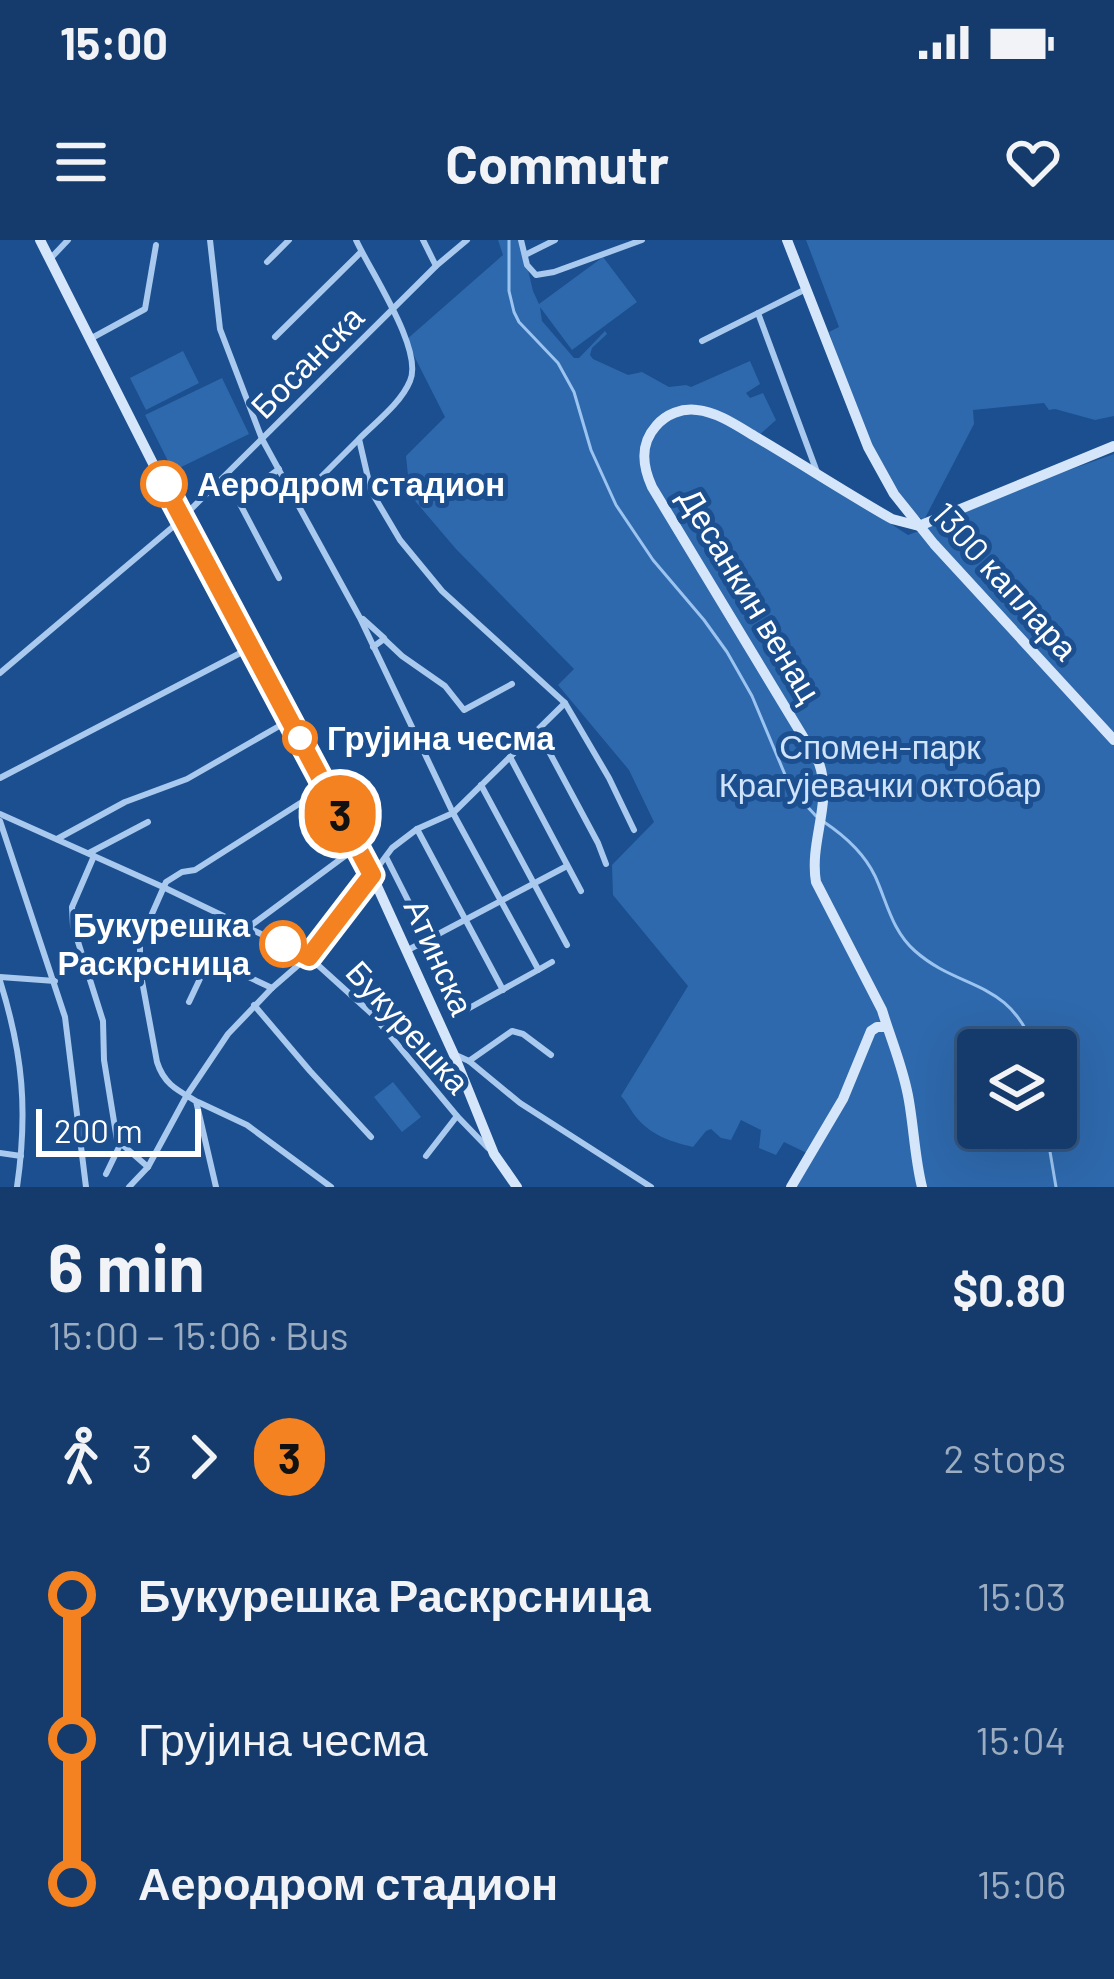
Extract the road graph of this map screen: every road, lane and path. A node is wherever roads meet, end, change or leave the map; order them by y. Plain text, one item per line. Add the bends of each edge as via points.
1 (40, 240) edge
2 (68, 240) edge
3 (210, 240) edge
4 (289, 240) edge
5 (356, 240) edge
6 (423, 240) edge
7 (467, 240) edge
8 (521, 240) edge
9 (555, 240) edge
10 (642, 240) edge
11 (788, 240) edge
12 (156, 244) dead end
13 (361, 252) junction
14 (525, 255) junction
15 (50, 259) junction
16 (267, 262) dead end
17 (436, 266) junction
18 (807, 289) junction
19 (392, 311) junction
20 (758, 313) junction
21 (275, 338) dead end
22 (91, 339) junction
23 (702, 341) dead end
24 (262, 439) junction
25 (359, 439) junction
26 (1114, 446) edge
27 (279, 469) junction
28 (817, 472) junction
29 (297, 501) junction
30 (902, 516) junction
31 (181, 519) junction
32 (919, 526) junction
33 (279, 578) dead end
34 (360, 618) junction
35 (384, 639) junction
36 (373, 647) junction
37 (250, 648) junction
38 (0, 673) edge
39 (512, 684) dead end
40 (565, 703) junction
41 (290, 720) junction
42 (538, 731) junction
43 (1114, 740) edge
44 (510, 757) junction
45 (0, 778) edge
46 (481, 784) junction
47 (326, 787) junction
48 (453, 813) junction
49 (0, 818) edge
50 (148, 822) dead end
51 (417, 829) junction
52 (634, 830) dead end
53 (57, 838) junction
54 (357, 847) junction
55 (92, 854) junction
56 (386, 856) junction
57 (606, 863) dead end
58 (567, 866) junction
59 (372, 875) junction
60 (534, 884) junction
61 (164, 887) junction
62 (580, 891) dead end
63 (501, 902) junction
64 (465, 920) junction
65 (249, 927) junction
66 (428, 940) junction
67 (567, 946) dead end
68 (407, 950) junction
69 (309, 957) junction
70 (552, 962) dead end
71 (538, 970) junction
72 (0, 979) edge
73 (55, 981) junction
74 (272, 988) junction
75 (503, 990) junction
76 (189, 1002) dead end
77 (254, 1005) junction
78 (464, 1011) dead end
79 (884, 1027) junction
80 (454, 1055) junction
81 (551, 1055) dead end
82 (469, 1061) junction
83 (187, 1095) junction
84 (196, 1101) junction
85 (457, 1117) junction
86 (481, 1132) junction
87 (371, 1137) dead end
88 (121, 1143) junction
89 (0, 1153) edge
90 (21, 1156) junction
91 (426, 1156) dead end
92 (148, 1167) junction
93 (106, 1174) dead end
94 (17, 1187) edge
95 (86, 1187) edge
96 (129, 1187) edge
97 (217, 1187) edge
98 (331, 1187) edge
99 (517, 1187) edge
100 (652, 1187) edge
101 (791, 1187) edge
102 (922, 1187) edge

1 - 15 street, Атинска
2 - 15 street
3 - 24 street via 220,328
4 - 16 street
5 - 13 street
6 - 17 street
7 - 17 street, Босанска
8 - 14 street
9 - 14 street
10 - 14 street via 536,275
11 - 18 street
12 - 22 street via 147,305
13 - 19 street
13 - 21 street
15 - 22 street, Атинска
17 - 19 street, Босанска
18 - 20 street
18 - 30 street
19 - 24 street, Босанска
19 - 25 street via 412,376
20 - 23 street
20 - 28 street
22 - 31 street, Атинска
24 - 27 street
24 - 31 street, Босанска
25 - 29 street
25 - 40 street via 377,505 416,562
26 - 32 street
27 - 29 street
27 - 33 street via 240,504
28 - 30 street, Десанкин венац
28 - 79 street, Десанкин венац via 700,410 663,420 644,452 652,487 816,755 825,784 816,882
29 - 34 street
30 - 32 street, 1300 каплара
31 - 37 street, Атинска
31 - 38 street, Босанска
32 - 43 street, 1300 каплара
34 - 35 street
34 - 36 street
35 - 36 street
35 - 39 street via 446,686 462,709
36 - 48 street
37 - 41 street, Атинска
37 - 45 street
40 - 42 street
40 - 52 street
41 - 47 street, Атинска
41 - 53 street via 202,772
42 - 44 street
42 - 57 street
44 - 46 street
44 - 58 street
46 - 48 street
46 - 60 street
47 - 54 street, Атинска
47 - 61 street
48 - 51 street
48 - 63 street
49 - 53 street, Букурешка
49 - 73 street
50 - 55 street
51 - 56 street
51 - 64 street
53 - 55 street, Букурешка
54 - 59 street, Атинска
54 - 65 street
55 - 61 street, Букурешка
55 - 88 street via 73,926 104,1021
56 - 59 street
56 - 66 street
58 - 60 street
58 - 62 street
59 - 68 street, Атинска
59 - 69 street
60 - 63 street
60 - 67 street
61 - 65 street, Букурешка
61 - 83 street via 138,952 157,1062
63 - 64 street
63 - 71 street
64 - 66 street
64 - 75 street
65 - 69 street, Букурешка
66 - 68 street
68 - 80 street, Атинска
69 - 74 street
69 - 85 street, Букурешка via 372,1014
70 - 71 street
71 - 75 street
72 - 73 street
72 - 90 street via 19,1055
73 - 95 street
74 - 76 street via 212,960
74 - 77 street
75 - 78 street
77 - 83 street
77 - 87 street
79 - 101 street via 871,1031 843,1099
79 - 102 street, Десанкин венац via 904,1074
80 - 82 street
80 - 86 street, Атинска
81 - 82 street via 514,1030
82 - 100 street
83 - 84 street
83 - 92 street
84 - 97 street
84 - 98 street via 247,1125
85 - 86 street, Букурешка
85 - 91 street, Букурешка
86 - 99 street, Атинска
88 - 92 street
88 - 93 street
89 - 90 street
90 - 94 street
92 - 96 street

